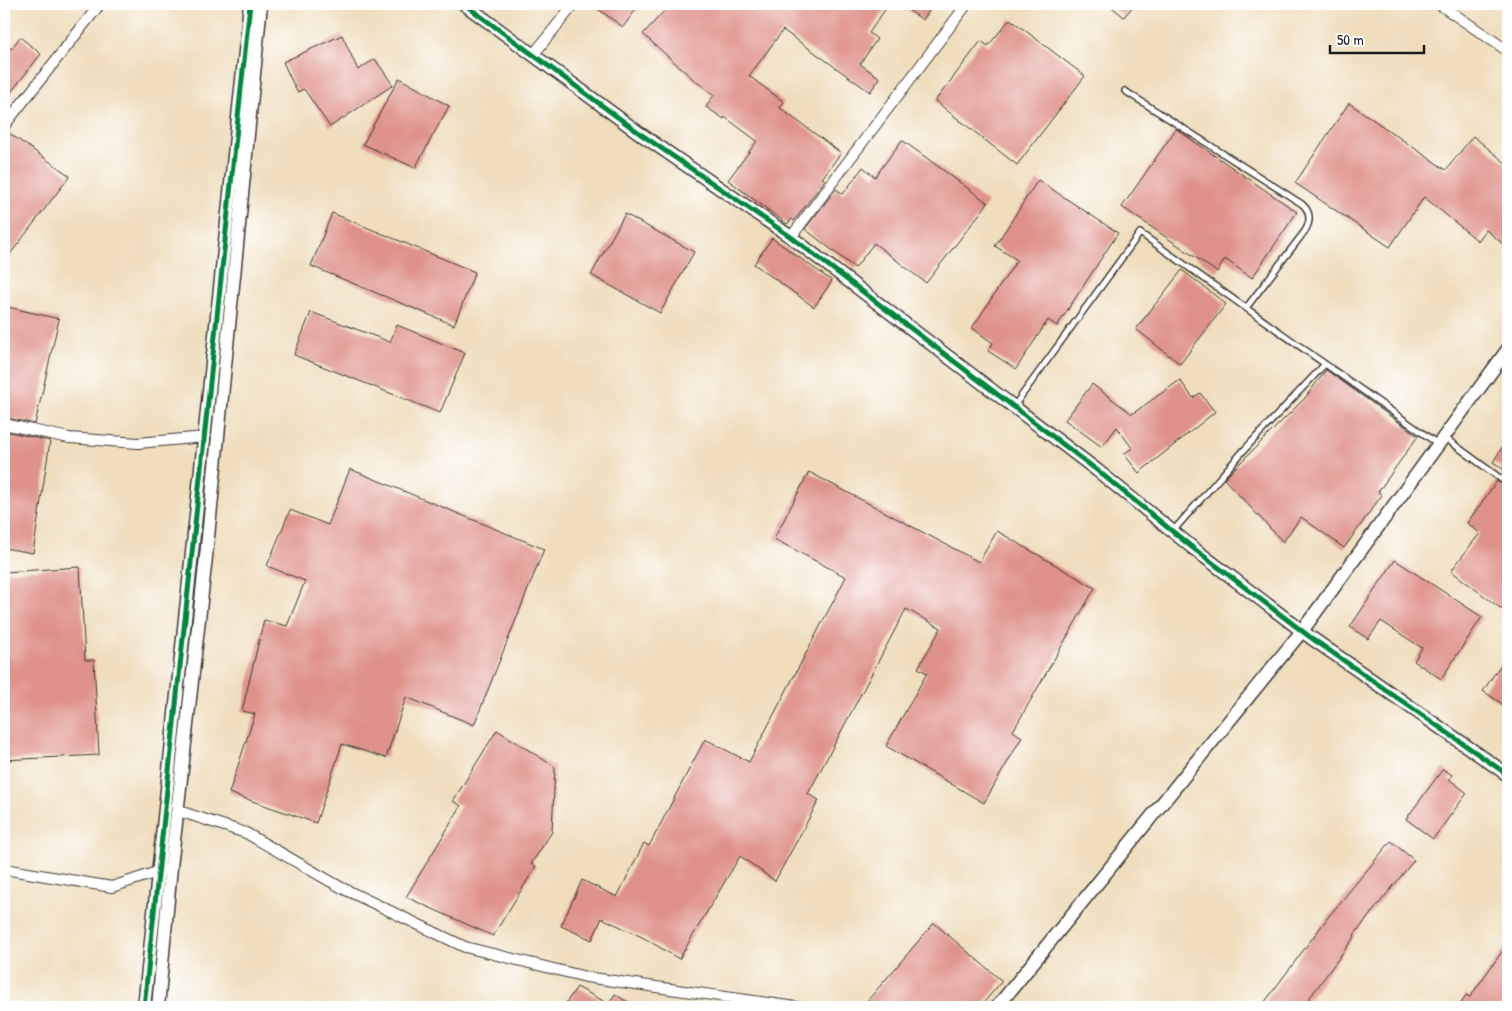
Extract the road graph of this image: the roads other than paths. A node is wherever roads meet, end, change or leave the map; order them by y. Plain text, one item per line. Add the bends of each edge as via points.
1 (100, 4) edge
2 (250, 4) edge
3 (261, 4) edge
4 (464, 4) edge
5 (574, 4) edge
6 (967, 4) edge
7 (1439, 4) edge
8 (1508, 51) edge
9 (534, 55) junction
10 (1125, 91) dead end
11 (4, 126) edge
12 (792, 237) junction
13 (1246, 308) junction
14 (1508, 349) edge
15 (1325, 364) junction
16 (1014, 406) junction
17 (4, 424) edge
18 (205, 437) junction
19 (1441, 441) junction
20 (1508, 484) edge
21 (1173, 531) junction
22 (1302, 631) junction
23 (1508, 775) edge
24 (178, 812) junction
25 (4, 869) edge
26 (165, 869) junction
27 (144, 1007) edge
28 (158, 1007) edge
29 (796, 1007) edge
30 (997, 1007) edge

1 - 11 street
2 - 18 street
3 - 24 street
4 - 9 street
5 - 9 street
6 - 12 street
7 - 8 street
9 - 12 street via 642,135
10 - 13 lane via 1302,204 1308,211 1310,220 1305,231
12 - 16 street
13 - 15 lane
13 - 16 lane via 1140,233
14 - 19 street
15 - 19 lane
15 - 21 lane
16 - 21 street
17 - 18 street via 69,438 138,443
18 - 26 street
19 - 20 lane
19 - 22 street
21 - 22 street
22 - 23 street
22 - 30 street
24 - 26 street
24 - 29 street via 246,832 342,888 466,947 586,977
25 - 26 street via 112,887
26 - 27 street
26 - 28 street

